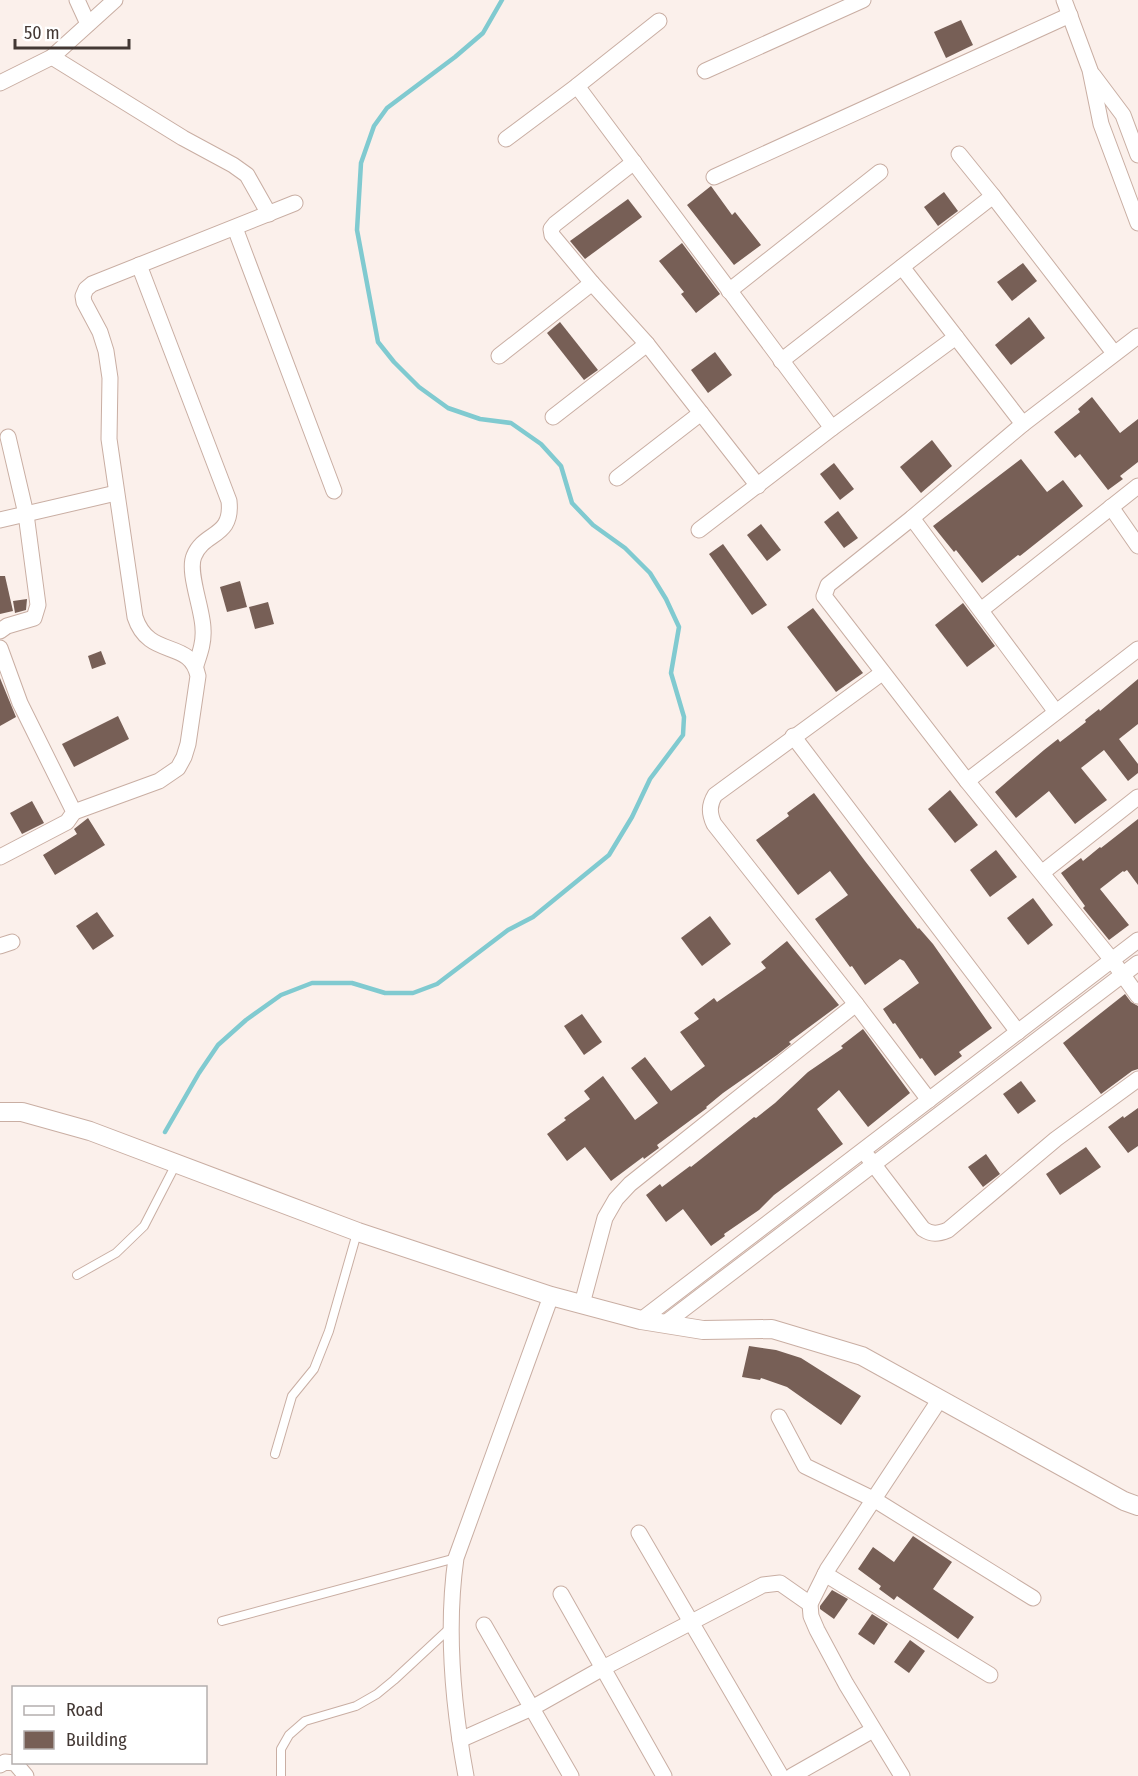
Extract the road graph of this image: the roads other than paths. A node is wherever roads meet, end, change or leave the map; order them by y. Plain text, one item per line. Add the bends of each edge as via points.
1 (77, 0) edge
2 (115, 0) edge
3 (863, 0) edge
4 (1064, 0) edge
5 (1070, 15) junction
6 (660, 21) dead end
7 (88, 24) junction
8 (52, 57) junction
9 (1090, 70) junction
10 (705, 71) dead end
11 (0, 83) edge
12 (577, 86) junction
13 (506, 140) dead end
14 (959, 154) dead end
15 (1138, 154) edge
16 (1115, 161) junction
17 (634, 162) junction
18 (880, 172) dead end
19 (714, 177) dead end
20 (993, 196) junction
21 (295, 203) dead end
22 (269, 214) junction
23 (1138, 223) edge
24 (235, 228) junction
25 (139, 265) junction
26 (902, 267) junction
27 (592, 282) junction
28 (729, 291) junction
29 (1138, 336) edge
30 (957, 337) junction
31 (647, 344) junction
32 (1114, 353) junction
33 (499, 356) dead end
34 (781, 361) junction
35 (701, 413) junction
36 (553, 417) dead end
37 (1023, 424) junction
38 (832, 428) junction
39 (8, 437) dead end
40 (617, 478) dead end
41 (758, 486) junction
42 (1138, 486) edge
43 (334, 491) dead end
44 (116, 493) junction
45 (1111, 507) junction
46 (26, 514) junction
47 (912, 518) junction
48 (0, 520) edge
49 (699, 530) dead end
50 (1138, 546) edge
51 (981, 610) junction
52 (0, 631) edge
53 (0, 648) edge
54 (1138, 649) edge
55 (196, 665) junction
56 (882, 673) junction
57 (1056, 712) junction
58 (793, 736) junction
59 (967, 781) junction
60 (1138, 797) edge
61 (74, 812) junction
62 (0, 857) edge
63 (1043, 872) junction
64 (1138, 940) edge
65 (1112, 960) junction
66 (1138, 963) edge
67 (1122, 975) junction
68 (1138, 996) edge
69 (856, 1004) junction
70 (1018, 1032) junction
71 (1138, 1079) edge
72 (929, 1100) junction
73 (0, 1112) edge
74 (863, 1149) junction
75 (176, 1164) junction
76 (873, 1164) junction
77 (358, 1232) junction
78 (77, 1275) dead end
79 (551, 1296) junction
80 (582, 1304) junction
81 (641, 1320) junction
82 (664, 1324) junction
83 (940, 1399) junction
84 (779, 1417) dead end
85 (275, 1454) dead end
86 (875, 1500) junction
87 (1138, 1506) edge
88 (639, 1533) dead end
89 (456, 1557) junction
90 (825, 1574) junction
91 (561, 1594) dead end
92 (1033, 1598) dead end
93 (810, 1604) junction
94 (222, 1621) dead end
95 (692, 1623) junction
96 (484, 1625) dead end
97 (450, 1628) junction
98 (603, 1668) junction
99 (990, 1675) dead end
100 (532, 1708) junction
101 (873, 1730) junction
102 (460, 1740) junction
103 (16, 1764) edge
104 (26, 1776) edge
105 (281, 1776) edge
106 (466, 1776) edge
107 (571, 1776) edge
108 (664, 1776) edge
109 (781, 1776) edge
110 (792, 1776) edge
111 (902, 1776) edge

1 - 7 street
2 - 7 street
3 - 10 street
4 - 5 street
5 - 9 street
5 - 19 street
6 - 12 street
7 - 8 street
8 - 11 street
8 - 22 street via 234,165 247,175
9 - 15 street via 1123,115
9 - 16 street via 1101,124
12 - 13 street
12 - 17 street
14 - 20 street
15 - 16 street
16 - 23 street
17 - 27 street via 551,229
17 - 28 street
18 - 28 street
20 - 26 street
20 - 32 street
21 - 22 street
22 - 24 street
24 - 25 street
24 - 43 street
25 - 44 street via 92,284 83,296 106,351 110,378 109,439
25 - 55 street via 231,512 220,533 194,556 192,566 204,628
26 - 30 street
26 - 34 street
27 - 31 street
27 - 33 street
28 - 34 street
29 - 32 street
30 - 37 street
30 - 38 street
31 - 35 street
31 - 36 street
32 - 37 street
34 - 38 street
35 - 40 street
35 - 41 street
37 - 47 street
38 - 41 street
39 - 46 street
41 - 49 street
42 - 45 street
44 - 46 street
44 - 55 street via 139,628 152,642 186,655
45 - 50 street
45 - 51 street
46 - 48 street
46 - 52 street via 38,611 34,618
47 - 51 street
47 - 56 street via 825,590 827,602
51 - 57 street
53 - 61 street via 20,703
54 - 57 street
55 - 61 street via 198,676 188,744 177,768 159,781
56 - 58 street
56 - 59 street
57 - 59 street
58 - 69 street via 715,795 710,803 710,816
58 - 70 street
59 - 63 street
60 - 63 street
61 - 62 street via 67,822
63 - 65 street
64 - 65 street
65 - 67 street
65 - 70 street
66 - 67 street
67 - 68 street
67 - 76 street
69 - 72 street
69 - 80 street via 616,1199 605,1218
70 - 72 street
71 - 76 street via 1056,1139 948,1230 929,1234 923,1230
72 - 74 street
73 - 75 street via 22,1112 90,1131
74 - 76 street
74 - 81 street
75 - 77 street
75 - 78 lane via 144,1227 116,1253
76 - 82 street
77 - 79 street
77 - 85 lane via 329,1331 314,1369 292,1396
79 - 80 street
79 - 89 street
80 - 81 street
81 - 82 street
82 - 83 street via 703,1330 772,1329 862,1356
83 - 86 street
83 - 87 street
84 - 86 street via 806,1466
86 - 90 street
86 - 92 street
88 - 95 street
89 - 94 lane
89 - 97 street
90 - 93 street
90 - 99 street
91 - 98 street
93 - 95 street via 780,1583 771,1583
93 - 101 street via 817,1630
95 - 98 street
95 - 109 street
96 - 100 street
97 - 102 street
97 - 105 lane via 377,1694 356,1706 305,1721 289,1735 281,1749
98 - 100 street
98 - 108 street
100 - 102 street
100 - 107 street
101 - 110 street
101 - 111 street
102 - 106 street
103 - 104 street

